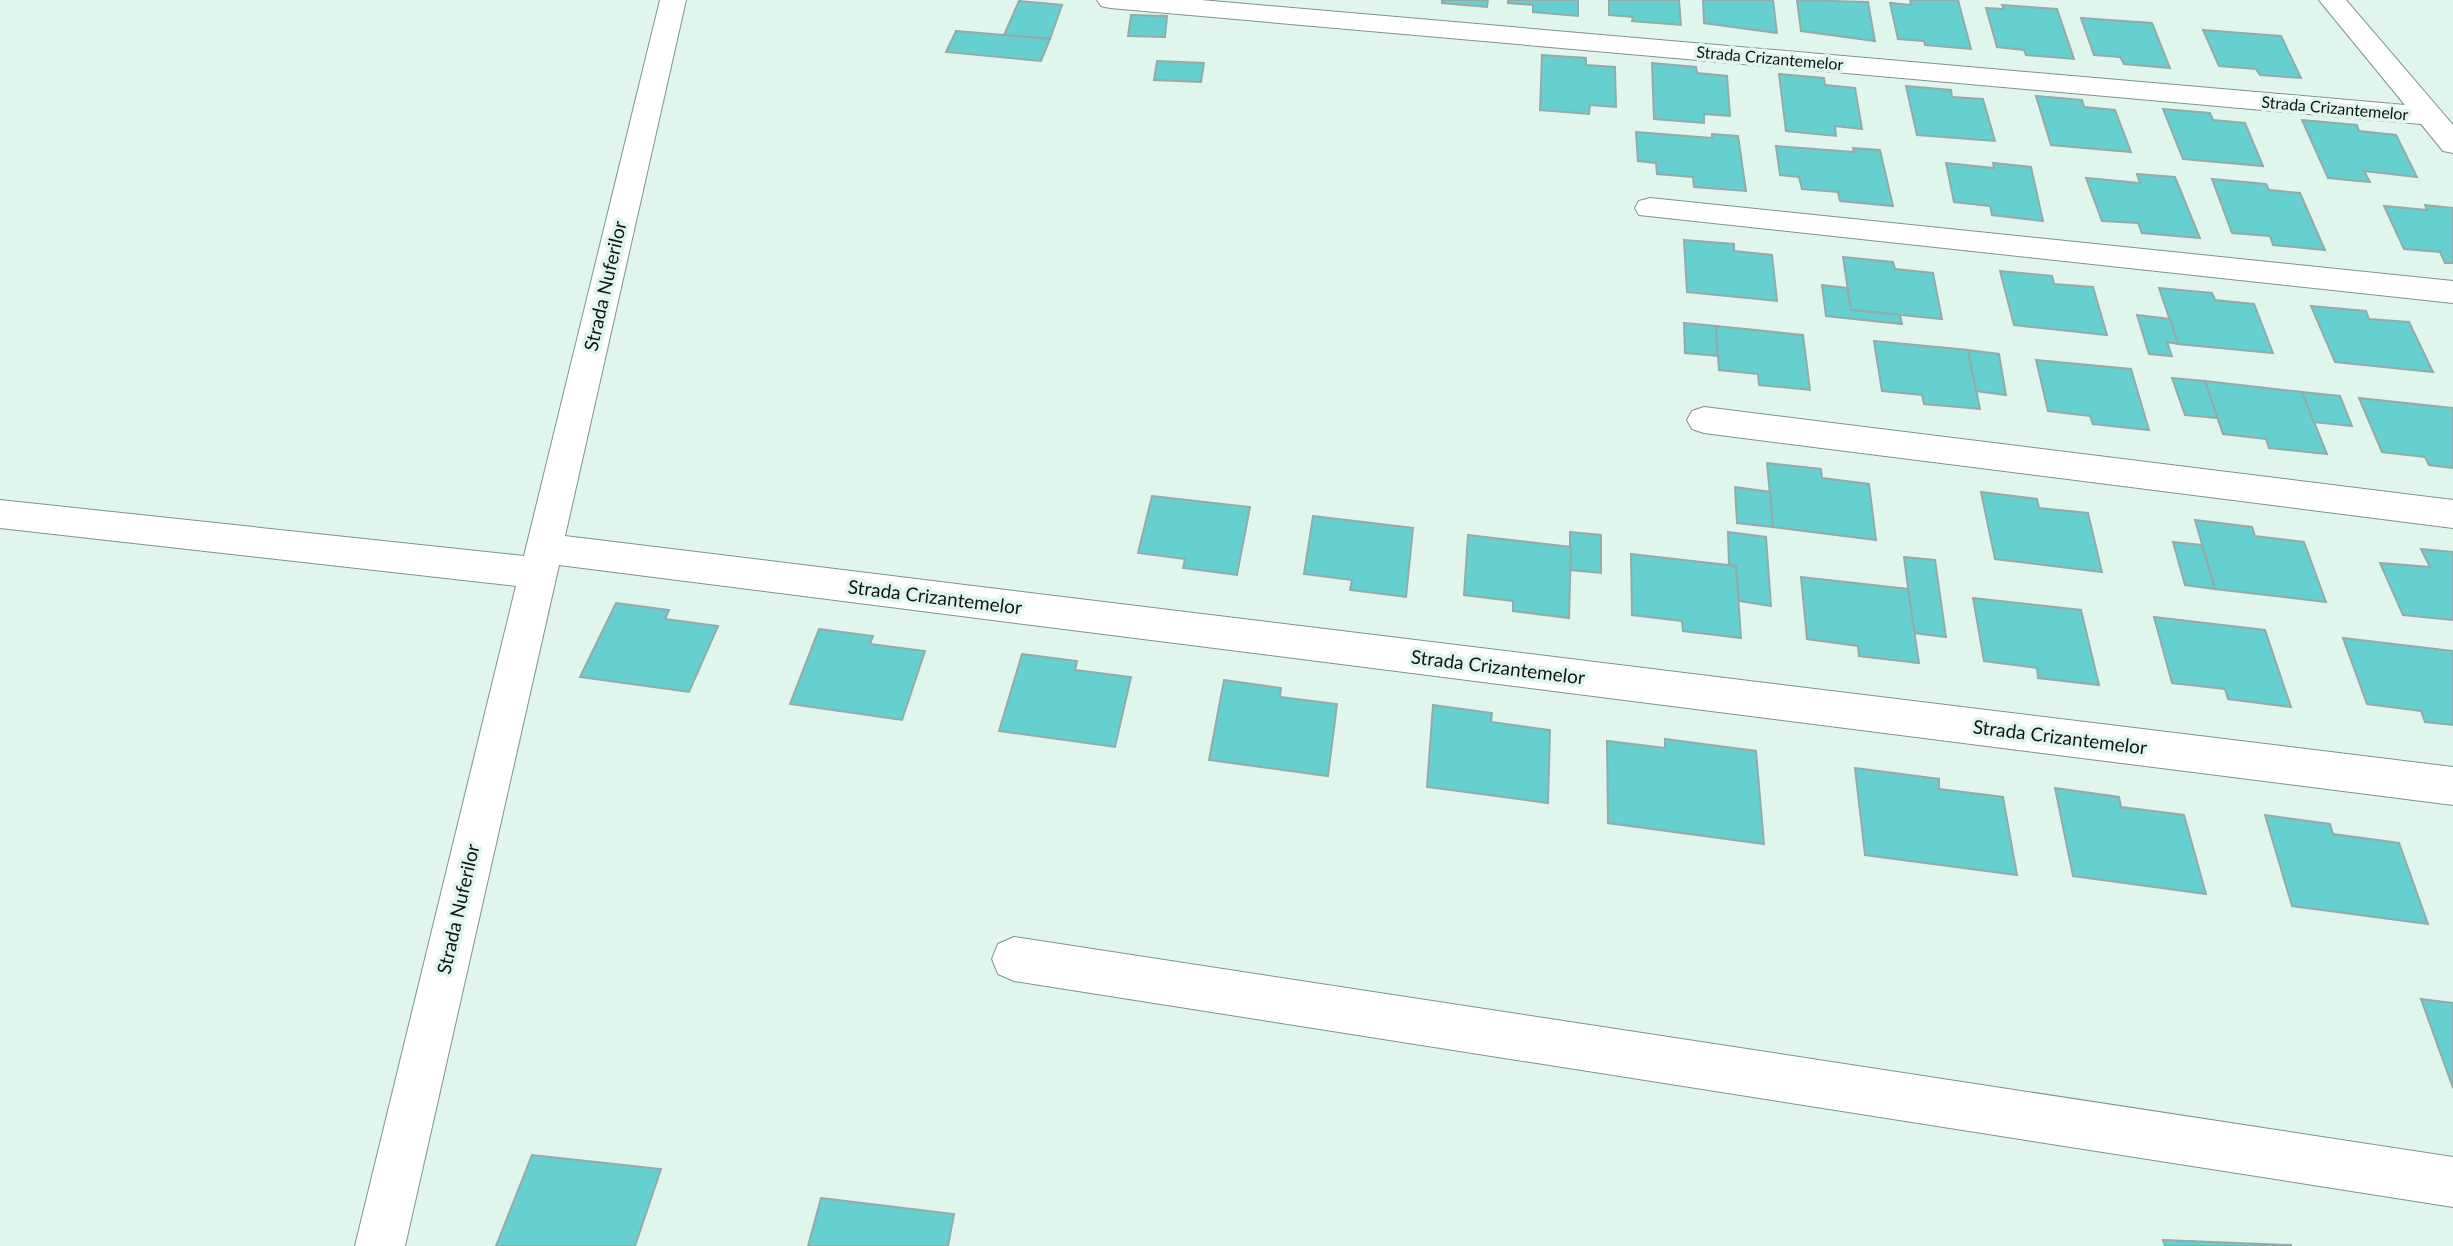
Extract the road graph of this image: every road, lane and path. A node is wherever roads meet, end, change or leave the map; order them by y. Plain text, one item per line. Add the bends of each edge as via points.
1 (673, 0) edge
2 (1110, 0) edge
3 (2332, 0) edge
4 (2430, 116) junction
5 (2453, 144) edge
6 (1650, 208) dead end
7 (2453, 292) edge
8 (1704, 420) dead end
9 (0, 514) edge
10 (2453, 514) edge
11 (540, 560) junction
12 (2453, 786) edge
13 (1014, 959) dead end
14 (2453, 1182) edge
15 (380, 1246) edge

1 - 11 street, Strada Nuferilor
2 - 4 street, Strada Crizantemelor
3 - 4 street, Strada Crizantemelor
4 - 5 street, Strada Crizantemelor
6 - 7 street
8 - 10 street
9 - 11 street
11 - 12 street, Strada Crizantemelor
11 - 15 street, Strada Nuferilor
13 - 14 street

